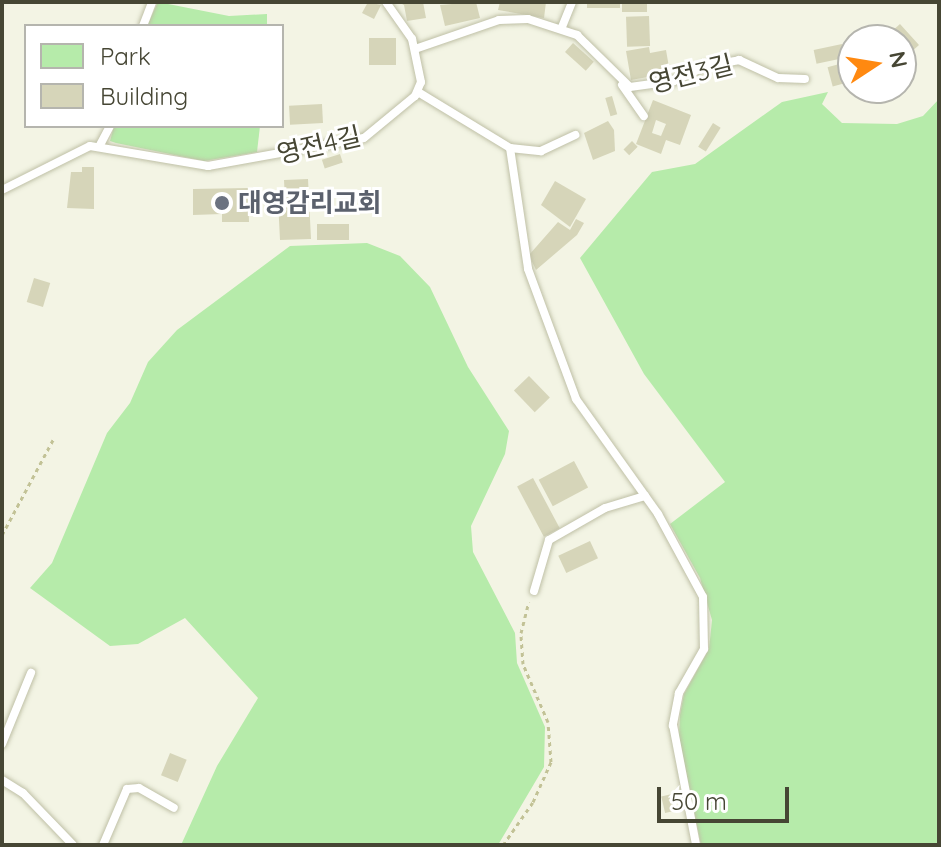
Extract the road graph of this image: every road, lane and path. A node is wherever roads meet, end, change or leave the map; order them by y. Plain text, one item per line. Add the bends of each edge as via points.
1 (152, 2) edge
2 (386, 2) edge
3 (572, 2) edge
4 (144, 24) edge
5 (562, 27) junction
6 (415, 49) junction
7 (805, 79) dead end
8 (622, 84) junction
9 (418, 92) junction
10 (644, 116) dead end
11 (109, 128) edge
12 (575, 135) dead end
13 (100, 145) junction
14 (510, 148) junction
15 (2, 190) edge
16 (53, 440) dead end
17 (645, 496) junction
18 (2, 535) edge
19 (534, 591) joint
20 (31, 673) dead end
21 (2, 744) edge
22 (2, 780) edge
23 (174, 808) dead end
24 (73, 845) edge
25 (103, 845) edge
26 (503, 845) edge
27 (696, 845) edge

1 - 4 lane
2 - 6 lane
3 - 5 lane
5 - 6 lane, 영전3길 via 528,19 499,20
5 - 8 lane, 영전3길 via 596,48
6 - 9 lane via 421,69
7 - 8 lane, 영전3길 via 778,78 739,60 706,66 674,81 642,87
8 - 10 lane, 영전3길
9 - 13 lane, 영전4길 via 364,138 224,165 193,166
9 - 14 lane
11 - 13 lane
12 - 14 lane via 541,151
13 - 15 lane via 80,148
14 - 17 lane via 525,256 576,399
16 - 18 path
17 - 19 lane via 605,508 549,540
17 - 27 lane via 695,577 706,617 704,649 679,693 673,725
19 - 26 path via 521,633 523,664 548,722 551,762 533,802
20 - 21 lane
22 - 24 lane via 23,793
23 - 25 lane via 139,788 127,789

